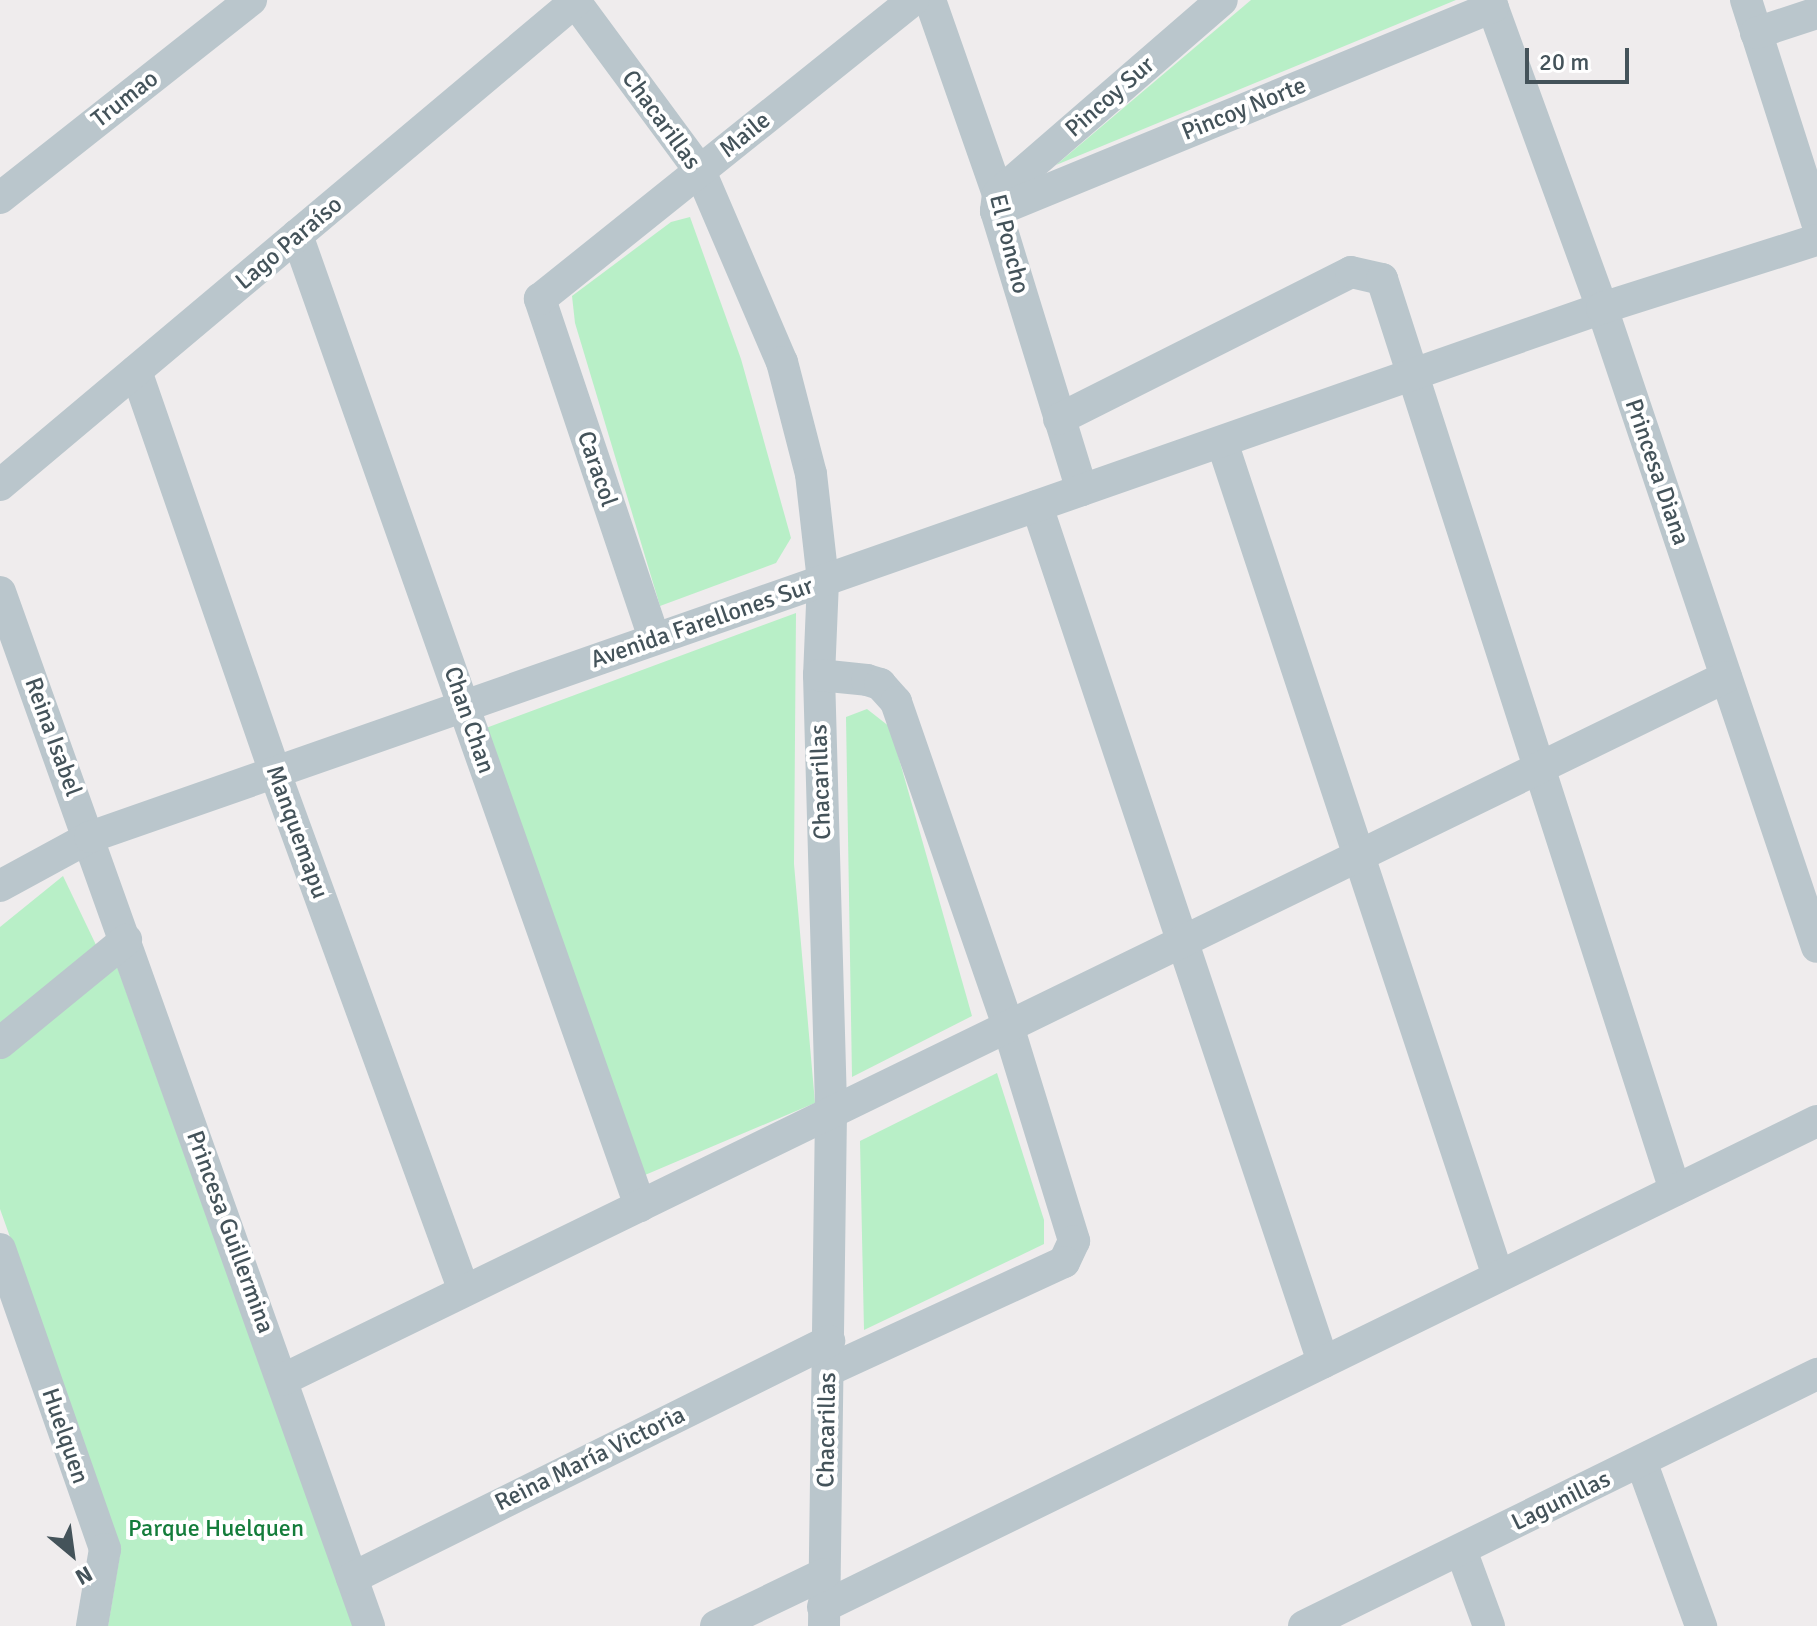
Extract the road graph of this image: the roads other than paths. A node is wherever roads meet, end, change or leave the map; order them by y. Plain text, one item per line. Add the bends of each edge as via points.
1 (251, 0) edge
2 (575, 0) edge
3 (913, 0) edge
4 (930, 0) edge
5 (1222, 0) edge
6 (1746, 0) edge
7 (1492, 4) edge
8 (1817, 13) edge
9 (1756, 33) junction
10 (700, 171) junction
11 (0, 198) edge
12 (997, 203) junction
13 (1817, 222) edge
14 (297, 235) junction
15 (1817, 240) edge
16 (540, 299) joint
17 (1602, 308) junction
18 (136, 371) junction
19 (1411, 375) junction
20 (1059, 419) junction
21 (1222, 442) junction
22 (0, 485) edge
23 (1082, 490) junction
24 (1037, 506) junction
25 (823, 581) junction
26 (0, 592) edge
27 (654, 638) junction
28 (819, 675) junction
29 (1726, 677) junction
30 (464, 707) junction
31 (1538, 768) junction
32 (275, 773) junction
33 (90, 837) junction
34 (1358, 856) junction
35 (0, 886) edge
36 (126, 940) junction
37 (1182, 942) junction
38 (1817, 947) edge
39 (1008, 1026) junction
40 (0, 1043) edge
41 (831, 1112) junction
42 (1817, 1121) edge
43 (1675, 1190) junction
44 (640, 1206) junction
45 (0, 1249) edge
46 (1498, 1276) junction
47 (464, 1291) junction
48 (829, 1355) junction
49 (1323, 1362) junction
50 (1817, 1374) edge
51 (282, 1380) junction
52 (1641, 1461) junction
53 (1461, 1550) junction
54 (824, 1574) junction
55 (352, 1578) junction
56 (824, 1616) edge
57 (92, 1626) edge
58 (369, 1626) edge
59 (716, 1626) edge
60 (1304, 1626) edge
61 (1489, 1626) edge
62 (1701, 1626) edge

1 - 11 street, Trumao
2 - 10 street, Chacarillas
2 - 14 street, Lago Paraíso
3 - 10 street, Maile
4 - 12 street, El Poncho
5 - 12 street, Pincoy Sur
6 - 9 street
7 - 12 street, Pincoy Norte
7 - 17 street, Princesa Diana
8 - 9 street
9 - 13 street
10 - 16 street, Maile
10 - 25 street, Chacarillas via 782,362 811,474
12 - 20 street, El Poncho
14 - 18 street, Lago Paraíso
14 - 30 street, Chan Chan
15 - 17 street, Avenida Farellones Sur
16 - 27 street, Caracol
17 - 19 street, Avenida Farellones Sur
17 - 29 street, Princesa Diana
18 - 22 street, Lago Paraíso
18 - 32 street, Manquemapu
19 - 20 street via 1382,279 1351,272
19 - 21 street, Avenida Farellones Sur
19 - 31 street
20 - 23 street, El Poncho
21 - 23 street, Avenida Farellones Sur
21 - 34 street
23 - 24 street, Avenida Farellones Sur
24 - 25 street, Avenida Farellones Sur
24 - 37 street
25 - 27 street, Avenida Farellones Sur
25 - 28 street, Chacarillas
26 - 33 street, Reina Isabel
27 - 30 street, Avenida Farellones Sur
28 - 39 street via 880,684 896,702
28 - 41 street, Chacarillas
29 - 31 street
29 - 38 street, Princesa Diana
30 - 32 street, Avenida Farellones Sur
30 - 44 street, Chan Chan
31 - 34 street
31 - 43 street
32 - 33 street, Avenida Farellones Sur
32 - 47 street, Manquemapu
33 - 35 street, Avenida Farellones Sur
33 - 36 street, Princesa Guillermina
34 - 37 street
34 - 46 street
36 - 40 street
36 - 51 street, Princesa Guillermina
37 - 39 street
37 - 49 street
39 - 41 street
39 - 48 street, Reina María Victoria via 1074,1241 1071,1254 1064,1262
41 - 44 street
41 - 48 street, Chacarillas
42 - 43 street
43 - 46 street
44 - 47 street
45 - 57 street, Huelquen via 105,1549
46 - 49 street
47 - 51 street
48 - 54 street, Chacarillas
48 - 55 street, Reina María Victoria
49 - 56 street
50 - 52 street, Lagunillas
51 - 55 street, Princesa Guillermina
52 - 53 street, Lagunillas
52 - 62 street
53 - 60 street, Lagunillas
53 - 61 street
54 - 56 street, Chacarillas
54 - 59 street
55 - 58 street, Princesa Guillermina

